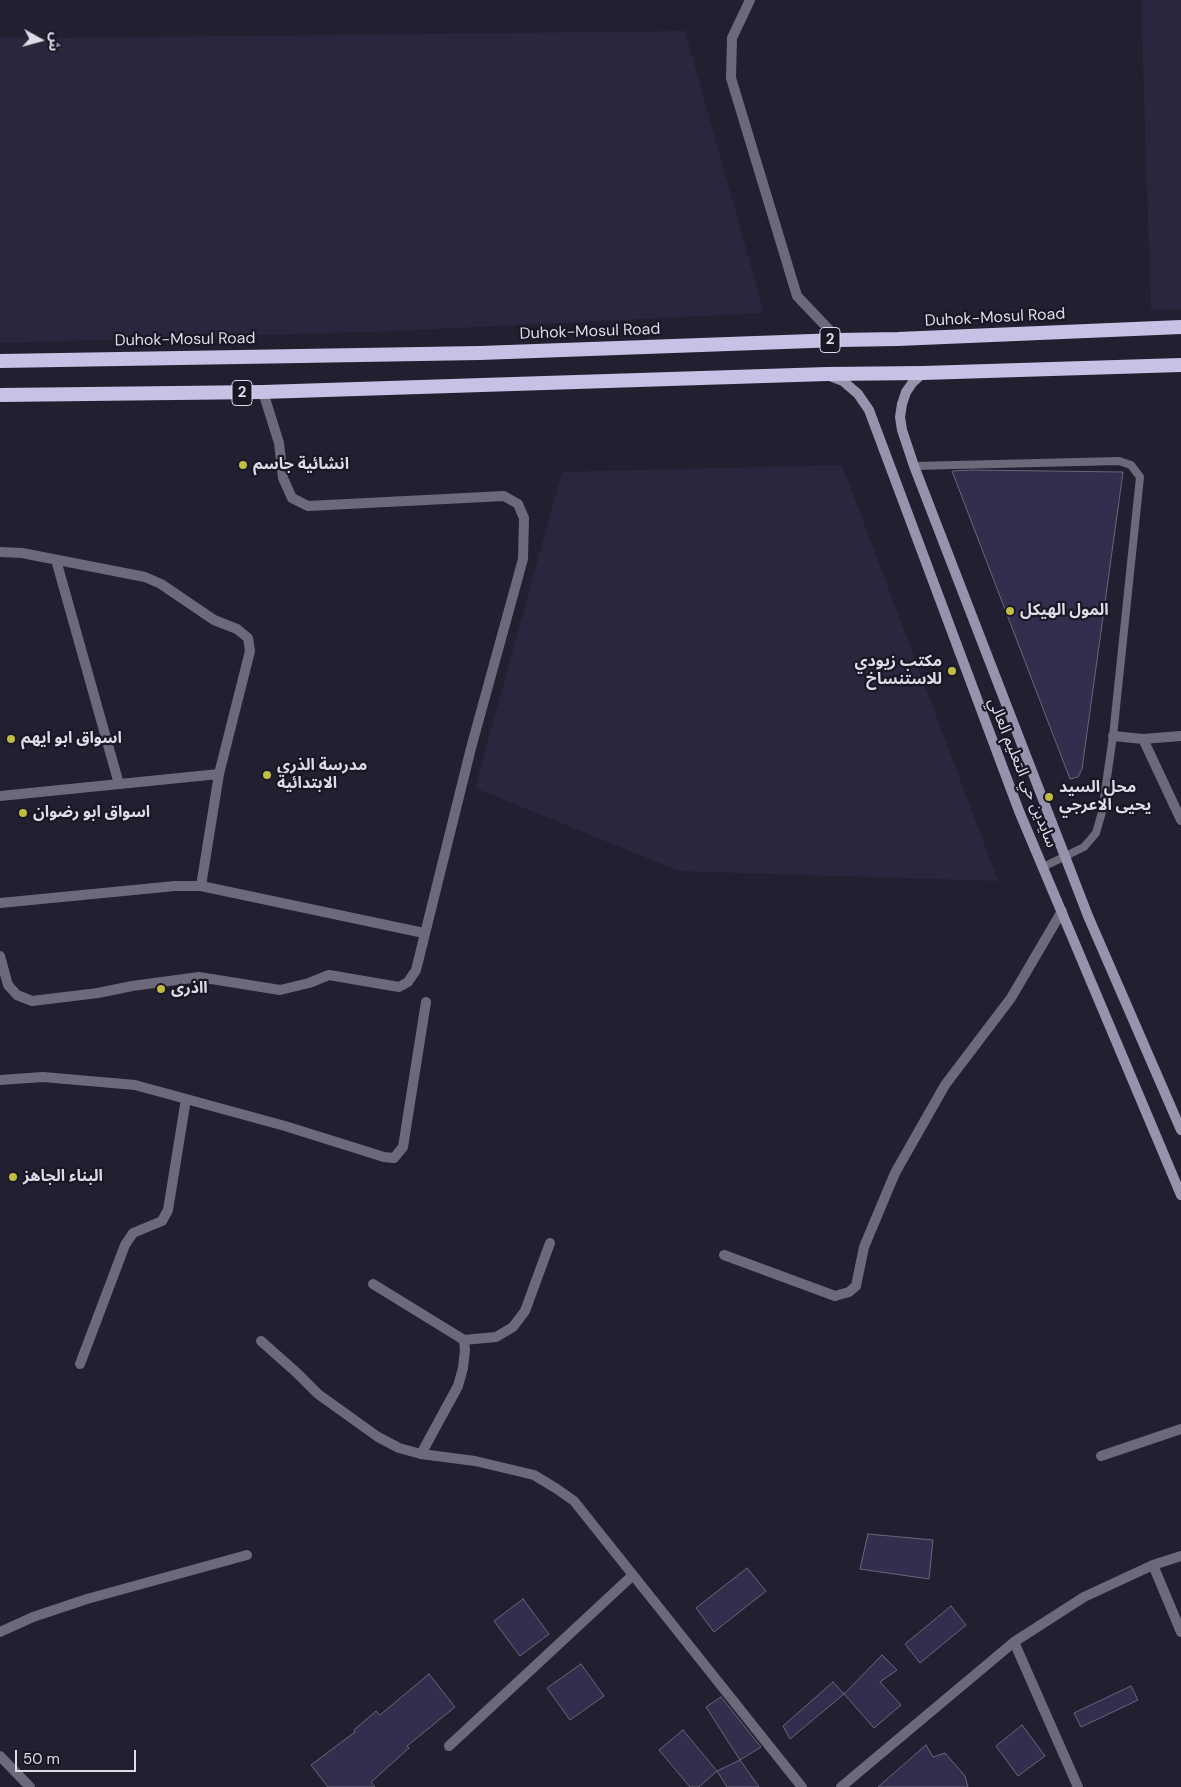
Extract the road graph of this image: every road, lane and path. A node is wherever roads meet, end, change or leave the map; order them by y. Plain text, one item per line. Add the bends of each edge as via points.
1 (750, 0) edge
2 (1181, 327) edge
3 (839, 340) junction
4 (0, 361) edge
5 (1181, 365) edge
6 (923, 373) junction
7 (827, 374) junction
8 (263, 392) junction
9 (0, 395) edge
10 (914, 466) junction
11 (0, 552) edge
12 (56, 560) junction
13 (1113, 736) junction
14 (1181, 736) edge
15 (1143, 740) junction
16 (219, 774) junction
17 (119, 784) junction
18 (0, 796) edge
19 (1181, 820) edge
20 (1066, 857) junction
21 (1043, 867) junction
22 (201, 886) junction
23 (0, 903) edge
24 (1062, 911) junction
25 (424, 933) junction
26 (0, 956) edge
27 (426, 1002) dead end
28 (0, 1080) edge
29 (186, 1099) junction
30 (1181, 1130) edge
31 (1181, 1195) edge
32 (550, 1243) dead end
33 (724, 1254) dead end
34 (373, 1284) dead end
35 (464, 1340) junction
36 (261, 1341) dead end
37 (80, 1364) dead end
38 (1181, 1429) edge
39 (421, 1454) junction
40 (1102, 1456) dead end
41 (247, 1555) dead end
42 (1181, 1556) edge
43 (1153, 1565) junction
44 (633, 1575) junction
45 (0, 1632) edge
46 (1181, 1632) edge
47 (1014, 1642) junction
48 (450, 1746) dead end
49 (0, 1756) edge
50 (30, 1787) edge
51 (802, 1787) edge
52 (841, 1787) edge
53 (1078, 1787) edge

1 - 3 street via 732,38 731,78 796,296
2 - 3 highway, Duhok-Mosul Road / 2
3 - 4 highway, Duhok-Mosul Road / 2 via 480,354
5 - 6 highway, 2
6 - 7 highway, 2
6 - 10 main road, سايدين حي التعليم العالي via 906,392 901,411 902,430
7 - 8 highway, 2
7 - 21 main road, سايدين حي التعليم العالي via 843,381 869,410 971,686
8 - 9 highway, 2
8 - 25 street via 279,443 283,478 292,498 308,506 504,496 518,504 524,518 523,559
10 - 13 lane via 1119,461 1131,465 1140,477
10 - 20 main road, سايدين حي التعليم العالي
11 - 12 street
12 - 16 street via 145,577 248,638 250,651
12 - 17 street
13 - 15 street
13 - 20 lane via 1096,833 1084,846
14 - 15 street
15 - 19 street
16 - 17 street
16 - 22 street
17 - 18 street
20 - 21 lane
20 - 30 main road, سايدين حي التعليم العالي via 1088,916
21 - 24 main road, سايدين حي التعليم العالي
22 - 23 street
22 - 25 street
24 - 31 main road, سايدين حي التعليم العالي
24 - 33 street via 1011,998 945,1085 895,1173 864,1247 856,1286 835,1296
25 - 26 street via 416,970 408,982 399,987 329,976 280,990 199,977 32,1001 8,985
27 - 29 street via 403,1147 394,1158
28 - 29 street via 42,1077 135,1085
29 - 37 street via 168,1210 162,1221 133,1233 125,1245
32 - 35 street via 525,1311 512,1327 496,1337
34 - 35 street
35 - 39 street via 463,1368 458,1386
36 - 39 street via 325,1400 378,1437 399,1448
38 - 40 street
39 - 44 street via 534,1475 574,1501
41 - 45 street via 87,1599
42 - 43 street
43 - 46 street
43 - 47 street via 1084,1596
44 - 48 street
44 - 51 street
47 - 52 street
47 - 53 street
49 - 50 street

